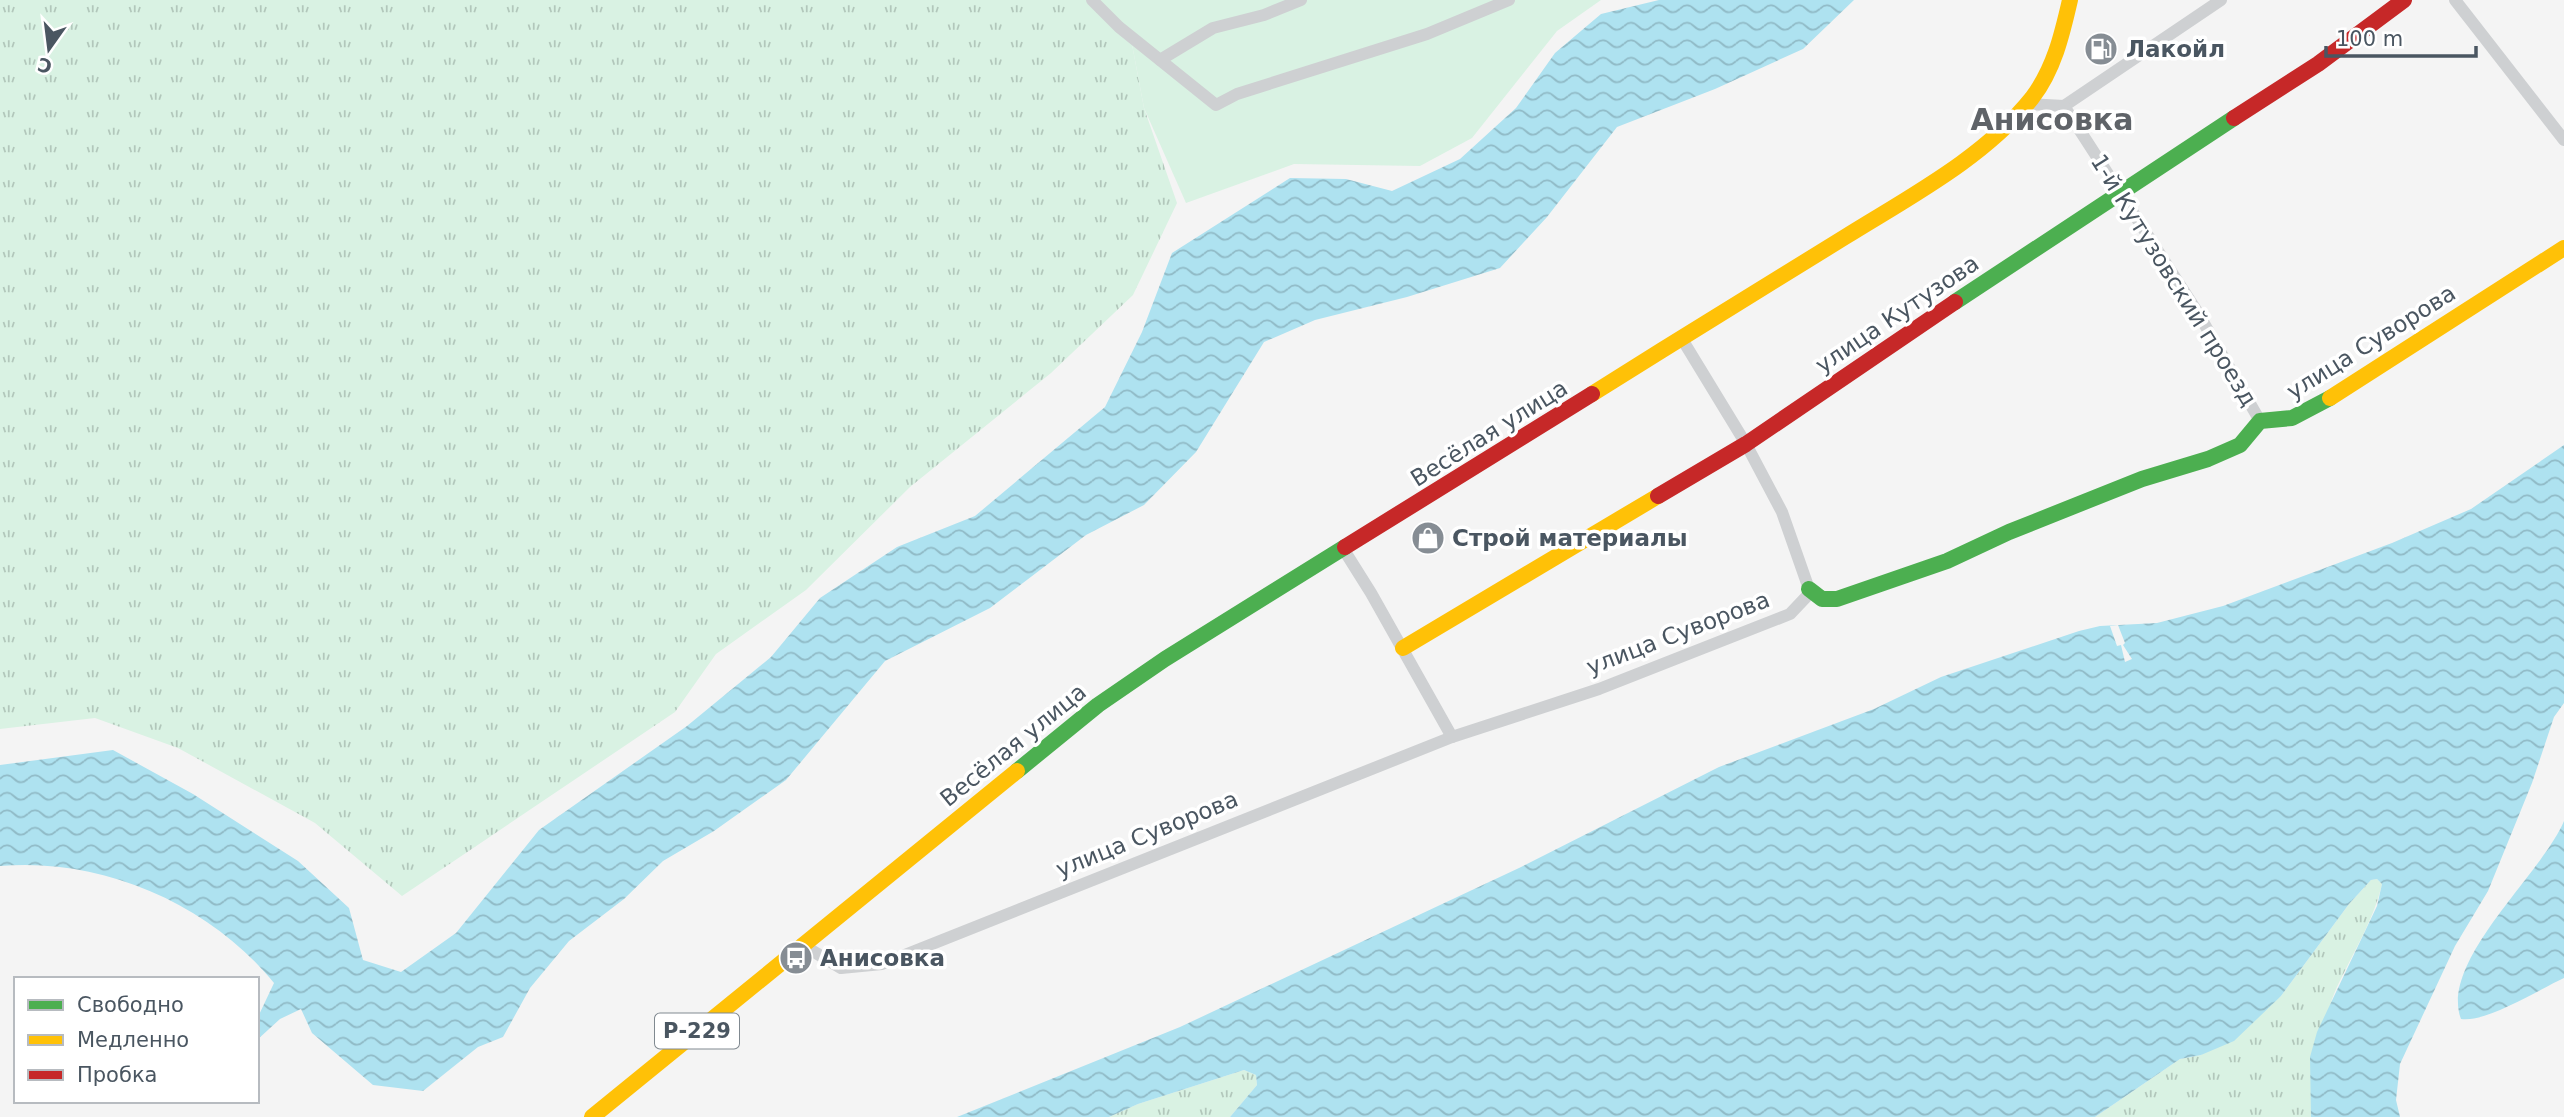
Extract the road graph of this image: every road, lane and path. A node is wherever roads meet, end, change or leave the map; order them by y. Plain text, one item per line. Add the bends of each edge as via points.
1 (1092, 0) edge
2 (1301, 0) edge
3 (1509, 0) edge
4 (2070, 0) edge
5 (2221, 0) edge
6 (2404, 0) edge
7 (2455, 0) edge
8 (1160, 60) junction
9 (2028, 104) junction
10 (2064, 106) junction
11 (2564, 140) edge
12 (2120, 190) junction
13 (2564, 248) edge
14 (1682, 339) junction
15 (2260, 421) junction
16 (1746, 444) junction
17 (1344, 551) junction
18 (1809, 589) junction
19 (1403, 648) junction
20 (1452, 737) junction
21 (801, 944) junction
22 (592, 1117) edge

1 - 8 street
2 - 8 street via 1213,28
3 - 8 street via 1427,34 1237,94 1216,105
4 - 9 street, Р-229 via 2058,55
5 - 10 street
6 - 12 street, улица Кутузова via 2318,64
7 - 11 street
9 - 10 street
9 - 14 street, Весёлая улица / Р-229 via 1995,139
10 - 12 street, 1-й Кутузовский проезд
12 - 15 street, 1-й Кутузовский проезд
12 - 16 street, улица Кутузова
13 - 15 street, улица Суворова via 2335,395 2292,418
14 - 16 street
14 - 17 street, Весёлая улица / Р-229
15 - 18 street via 2240,445 2142,479 1947,561 1837,599 1822,599
16 - 18 street via 1782,512
16 - 19 street, улица Кутузова
17 - 19 street
17 - 21 street, Весёлая улица / Р-229 via 1098,705
18 - 20 street, улица Суворова via 1790,614 1599,689
19 - 20 street
20 - 21 street, улица Суворова via 883,964 841,968
21 - 22 street, Р-229

